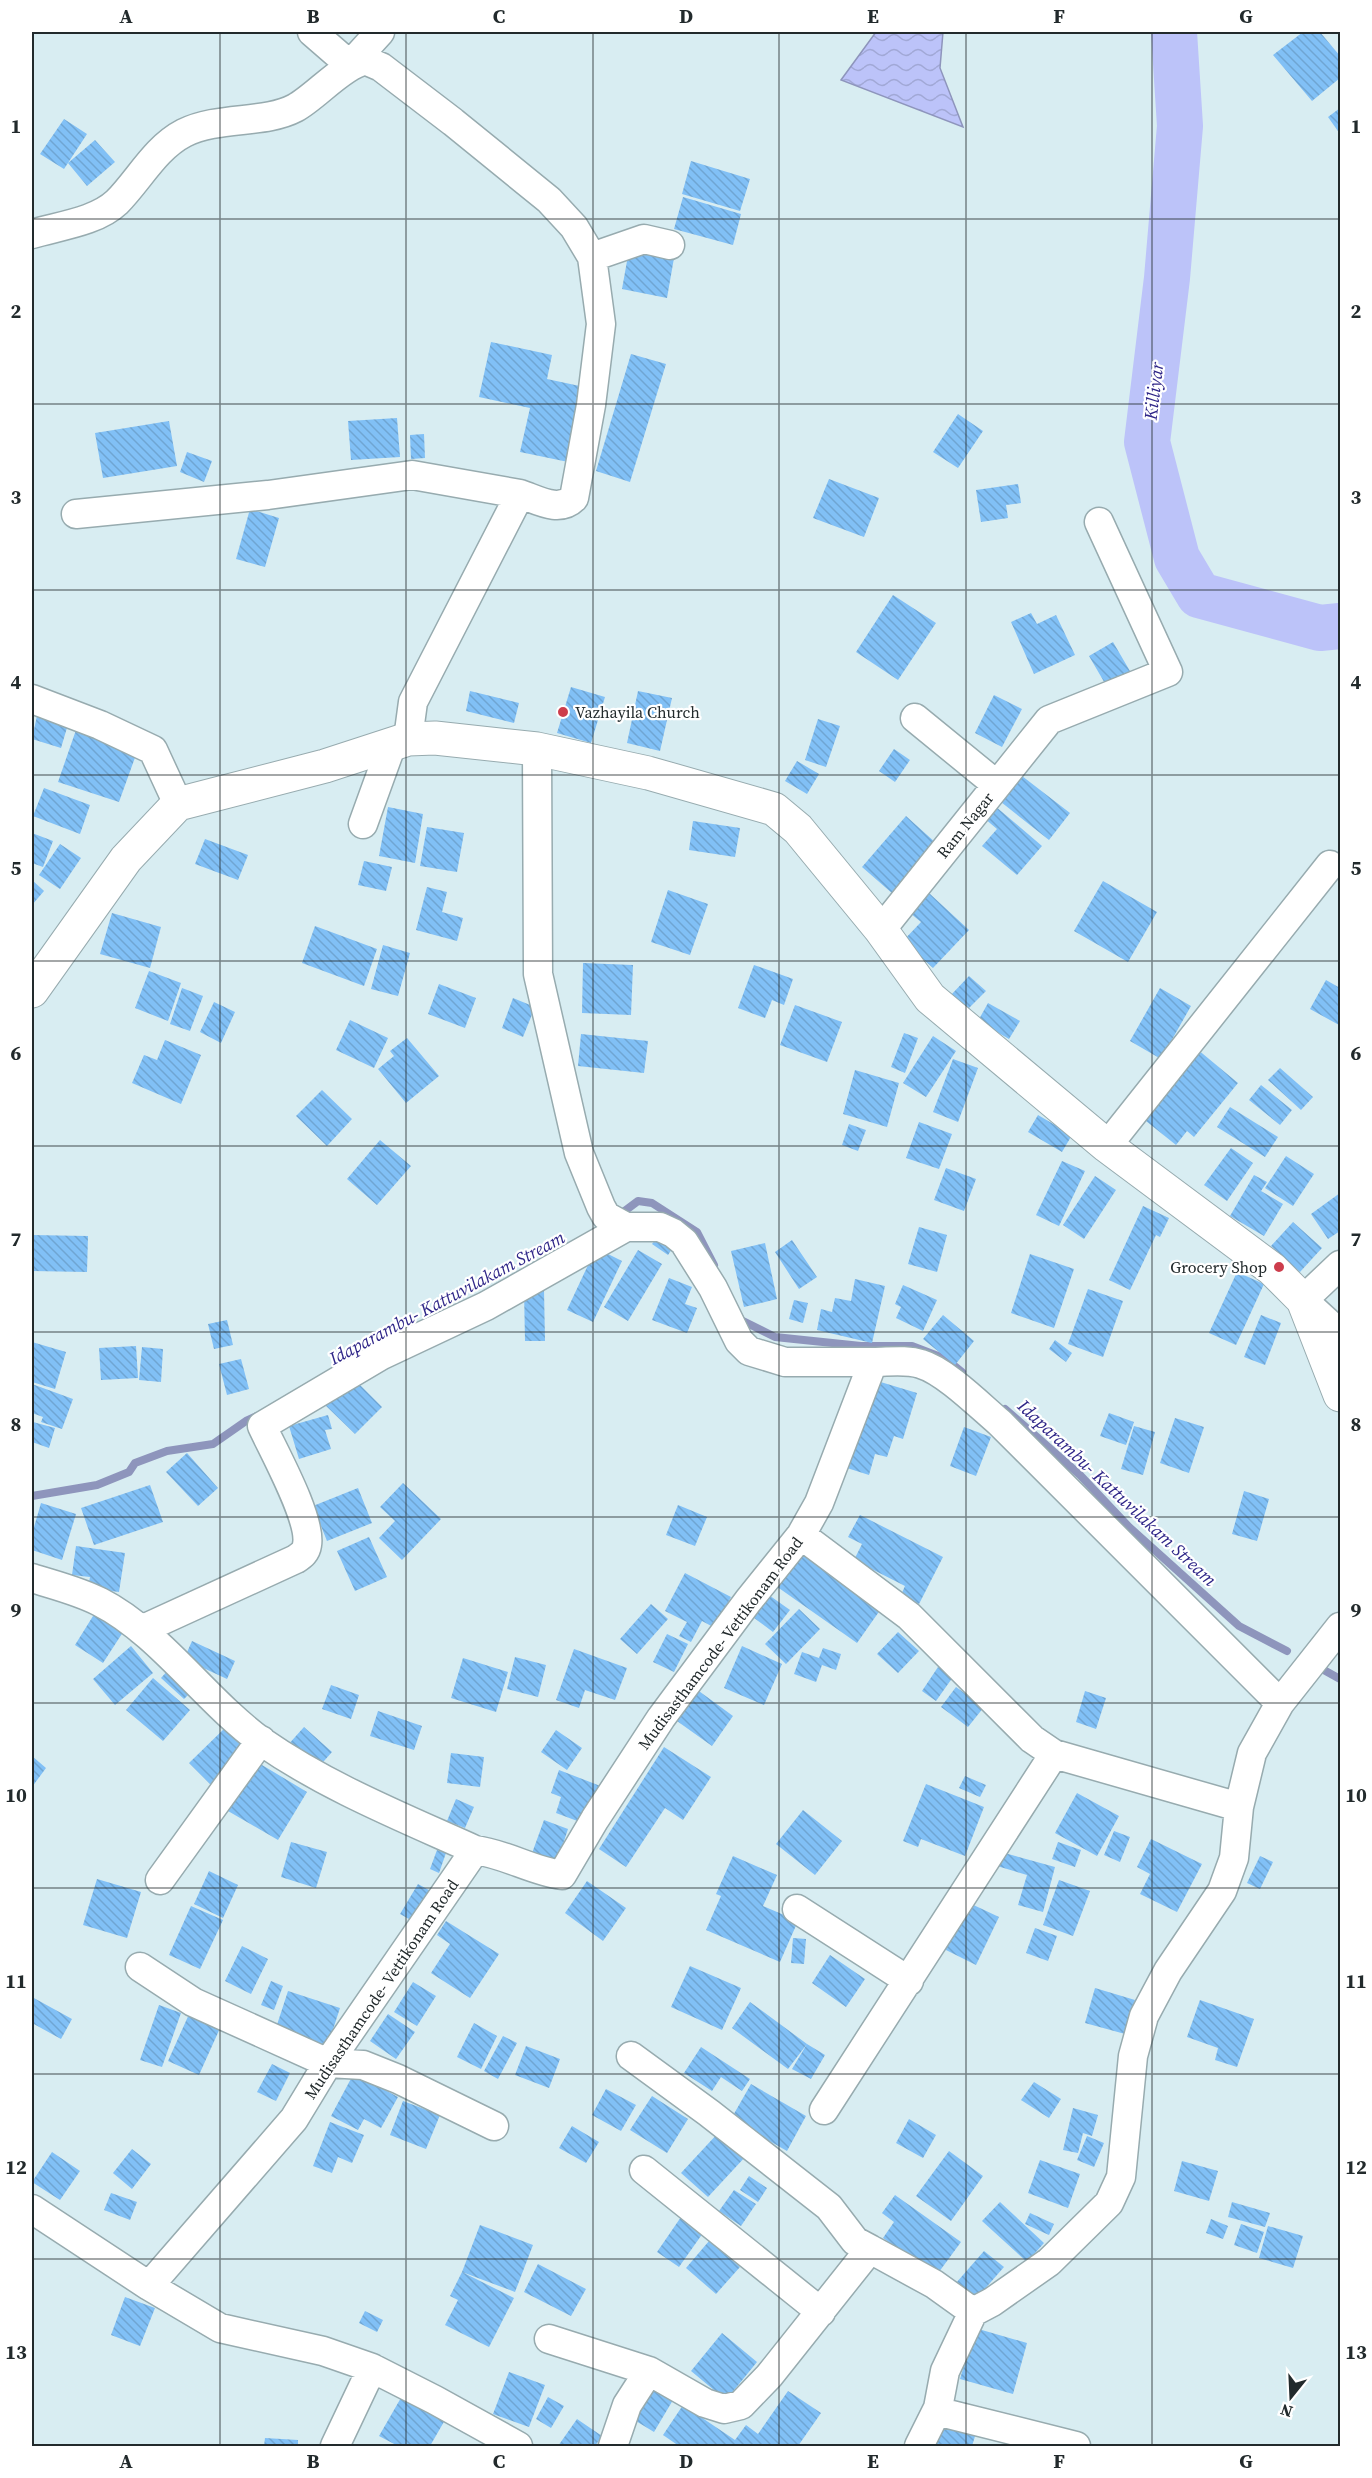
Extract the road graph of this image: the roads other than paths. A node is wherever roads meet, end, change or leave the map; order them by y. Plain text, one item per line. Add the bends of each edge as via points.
1 (312, 32) edge
2 (380, 32) edge
3 (350, 65) junction
4 (32, 234) edge
5 (670, 245) dead end
6 (592, 257) junction
7 (520, 494) junction
8 (76, 514) dead end
9 (1099, 522) dead end
10 (32, 699) edge
11 (915, 718) dead end
12 (400, 742) junction
13 (537, 748) junction
14 (997, 785) junction
15 (178, 804) junction
16 (363, 824) dead end
17 (1330, 865) dead end
18 (881, 930) junction
19 (32, 991) edge
20 (1107, 1146) junction
21 (618, 1222) junction
22 (1341, 1265) edge
23 (1303, 1300) junction
24 (1338, 1327) edge
25 (873, 1362) junction
26 (1341, 1395) edge
27 (801, 1535) junction
28 (32, 1578) edge
29 (1341, 1628) edge
30 (141, 1630) junction
31 (1290, 1691) junction
32 (261, 1740) junction
33 (1054, 1754) junction
34 (1239, 1807) junction
35 (475, 1850) junction
36 (160, 1880) dead end
37 (797, 1909) dead end
38 (140, 1967) dead end
39 (909, 1981) junction
40 (631, 2056) dead end
41 (328, 2063) junction
42 (824, 2110) dead end
43 (494, 2126) dead end
44 (644, 2170) dead end
45 (32, 2209) edge
46 (870, 2249) junction
47 (149, 2286) junction
48 (821, 2312) junction
49 (972, 2312) junction
50 (549, 2339) dead end
51 (372, 2368) junction
52 (649, 2371) junction
53 (938, 2408) junction
54 (335, 2446) edge
55 (518, 2446) edge
56 (613, 2446) edge
57 (919, 2446) edge
58 (1076, 2446) edge

1 - 3 street
2 - 3 street
3 - 4 street via 319,93 281,114 204,125 183,134 166,145 115,204 92,217
3 - 6 street via 367,61 377,65 453,122 549,200 574,227
5 - 6 street via 644,239
6 - 7 street via 601,324 574,498 557,506
7 - 8 street via 412,475 268,495
7 - 12 street via 413,702
9 - 14 street, Ram Nagar via 1168,672 1049,720
10 - 15 street via 153,750
11 - 14 street
12 - 13 street via 435,738
12 - 15 street
12 - 16 street
13 - 18 street via 648,773 774,809 798,829
13 - 21 street via 538,974 579,1153 595,1195
14 - 18 street, Ram Nagar
15 - 19 street via 126,859
17 - 20 street
18 - 20 street via 930,998
20 - 23 street via 1272,1269
21 - 25 street via 660,1227 684,1242 739,1341 749,1351 785,1362
21 - 30 street via 486,1306 382,1355 262,1426 306,1524 305,1553
22 - 23 street
23 - 24 street
23 - 26 street
25 - 27 street, Mudisasthamcode- Vettikonam Road via 819,1503
25 - 31 street via 921,1364 958,1388
27 - 33 street via 909,1616 1032,1739
27 - 35 street, Mudisasthamcode- Vettikonam Road via 661,1718 562,1875 494,1852
28 - 30 street via 100,1602
29 - 31 street
30 - 32 street via 217,1704
31 - 34 street via 1252,1753
32 - 35 street via 350,1795
32 - 36 street
33 - 34 street
33 - 39 street
34 - 49 street via 1234,1858 1222,1891 1168,1971 1144,2016 1133,2056 1121,2176 1108,2203 1049,2262
35 - 41 street, Mudisasthamcode- Vettikonam Road
37 - 39 street
38 - 41 street via 193,2002
39 - 42 street
40 - 46 street via 829,2207 855,2241
41 - 43 street via 372,2068
41 - 47 street, Mudisasthamcode- Vettikonam Road via 294,2119
44 - 48 street
45 - 47 street
46 - 48 street
46 - 49 street via 934,2284
47 - 51 street via 220,2328 324,2351
48 - 52 street via 741,2405 724,2409 705,2403
49 - 53 street via 945,2371
50 - 52 street
51 - 54 street
51 - 55 street
52 - 56 street via 627,2405
53 - 57 street
53 - 58 street via 944,2413

